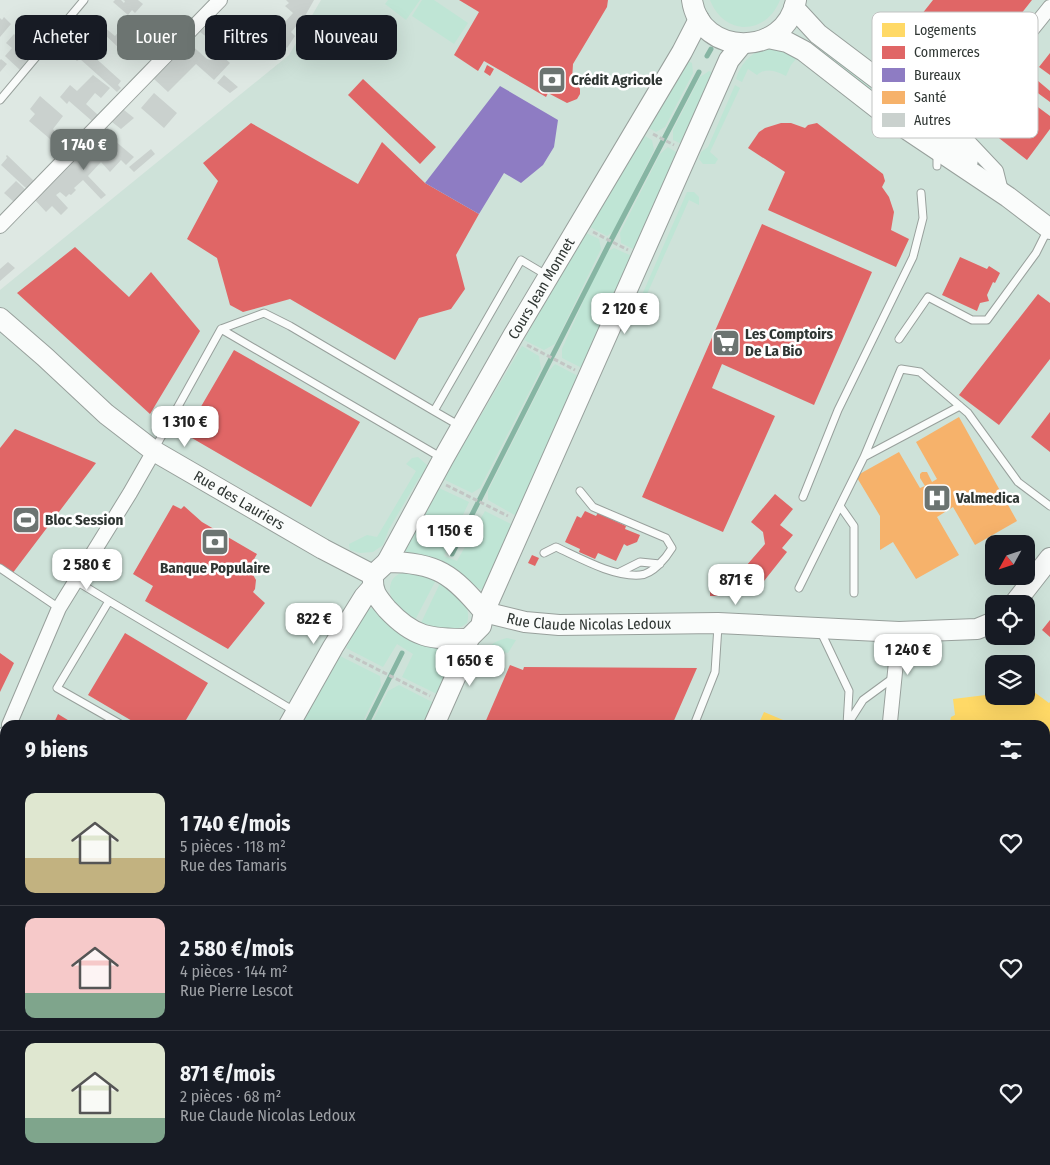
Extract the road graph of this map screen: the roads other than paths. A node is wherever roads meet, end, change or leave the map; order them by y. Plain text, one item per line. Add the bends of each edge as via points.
1 (84, 0) edge
2 (220, 0) edge
3 (795, 4) edge
4 (1050, 6) edge
5 (696, 9) edge
6 (1038, 21) edge
7 (768, 38) junction
8 (742, 44) junction
9 (872, 75) edge
10 (0, 100) edge
11 (872, 104) edge
12 (921, 138) edge
13 (931, 138) edge
14 (940, 138) edge
15 (965, 138) edge
16 (938, 149) junction
17 (921, 193) dead end
18 (1005, 194) junction
19 (0, 226) edge
20 (1049, 229) edge
21 (549, 276) junction
22 (0, 318) edge
23 (221, 329) junction
24 (900, 338) dead end
25 (960, 406) junction
26 (434, 411) junction
27 (462, 426) junction
28 (154, 451) junction
29 (864, 457) junction
30 (443, 459) junction
31 (580, 491) dead end
32 (803, 497) dead end
33 (840, 506) junction
34 (1050, 506) edge
35 (544, 552) dead end
36 (1050, 558) edge
37 (660, 564) junction
38 (0, 568) edge
39 (620, 572) junction
40 (377, 575) junction
41 (76, 581) junction
42 (800, 588) dead end
43 (854, 593) dead end
44 (1021, 595) edge
45 (109, 600) junction
46 (59, 608) junction
47 (484, 612) junction
48 (718, 623) junction
49 (985, 626) edge
50 (818, 628) junction
51 (899, 632) junction
52 (468, 639) junction
53 (893, 678) junction
54 (292, 719) edge
55 (11, 720) edge
56 (113, 720) edge
57 (436, 720) edge
58 (696, 720) edge
59 (847, 720) edge
60 (850, 720) edge
61 (890, 720) edge

1 - 10 lane
2 - 19 street
3 - 7 main road via 788,20
3 - 9 main road via 805,22 818,34
4 - 6 street
5 - 8 main road via 710,32
5 - 21 main road, Cours Jean Monnet via 682,52
7 - 8 main road
7 - 11 main road via 787,42 804,51
8 - 47 main road via 726,67
12 - 16 main road
13 - 16 main road
14 - 16 street
15 - 18 street via 996,171
16 - 18 main road
17 - 32 lane via 923,218 913,256 838,410
18 - 20 main road
20 - 24 lane via 1036,253 987,320 972,320 928,297
21 - 26 lane via 521,260
21 - 27 main road, Cours Jean Monnet
22 - 28 main road, Rue des Lauriers via 106,414
23 - 26 lane via 264,313
23 - 28 lane
23 - 30 lane
25 - 29 lane
25 - 29 lane via 920,372 901,370
25 - 34 lane via 1018,482
26 - 27 lane
27 - 30 main road, Cours Jean Monnet
28 - 40 main road, Rue des Lauriers via 324,549
28 - 41 street
29 - 33 lane
30 - 40 main road, Cours Jean Monnet
31 - 37 lane via 593,507 666,538 672,548
33 - 42 lane
33 - 43 lane via 854,526
35 - 39 lane via 556,547
36 - 44 main road
37 - 39 lane via 640,562
37 - 39 lane via 642,575
38 - 46 lane
40 - 47 main road via 403,562 426,565 454,578
40 - 52 main road via 380,601 412,631 433,637
40 - 54 main road, Cours Jean Monnet
41 - 45 lane
41 - 46 street
45 - 54 lane
45 - 56 lane via 57,688
46 - 55 street
47 - 48 main road, Rue Claude Nicolas Ledoux via 525,622 559,625
47 - 52 main road via 481,626
48 - 50 main road, Rue Claude Nicolas Ledoux
48 - 58 lane via 715,672
49 - 51 main road, Rue Claude Nicolas Ledoux via 977,629
50 - 51 main road, Rue Claude Nicolas Ledoux
50 - 59 lane via 849,691
51 - 53 street
52 - 57 main road via 466,653
53 - 60 lane via 863,700
53 - 61 street

